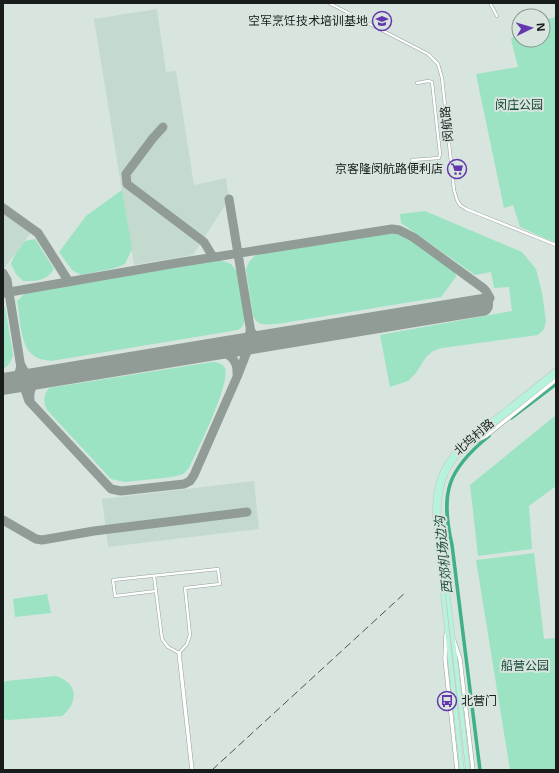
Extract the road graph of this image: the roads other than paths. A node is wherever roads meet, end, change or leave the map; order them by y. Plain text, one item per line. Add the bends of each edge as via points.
1 (329, 3) edge
2 (490, 3) edge
3 (497, 16) dead end
4 (417, 83) dead end
5 (412, 160) dead end
6 (556, 245) edge
7 (556, 370) edge
8 (556, 375) edge
9 (556, 380) edge
10 (470, 444) junction
11 (154, 576) junction
12 (156, 591) junction
13 (446, 624) junction
14 (451, 631) junction
15 (179, 653) junction
16 (192, 770) edge
17 (457, 770) edge
18 (462, 770) edge
19 (468, 770) edge
20 (474, 770) edge

1 - 6 street, 闵航路 via 428,54 438,64 443,87 454,190 460,205
2 - 3 street
4 - 5 street via 432,82 440,154 439,158
7 - 13 main road, 北坞村路 via 475,433 452,455 444,467 439,480 435,508
8 - 10 main road, 北坞村路
9 - 10 street, 北坞村路 via 486,436
10 - 14 main road, 北坞村路 via 448,469 440,494 439,519
11 - 12 street
11 - 12 street via 113,580 115,596
11 - 15 street via 218,569 220,584 186,588 190,635 188,644
12 - 15 street via 162,639 168,647
13 - 17 street, 北坞村路 via 445,659
13 - 18 main road, 北坞村路
14 - 19 main road, 北坞村路
14 - 20 street, 北坞村路 via 460,658
15 - 16 street

